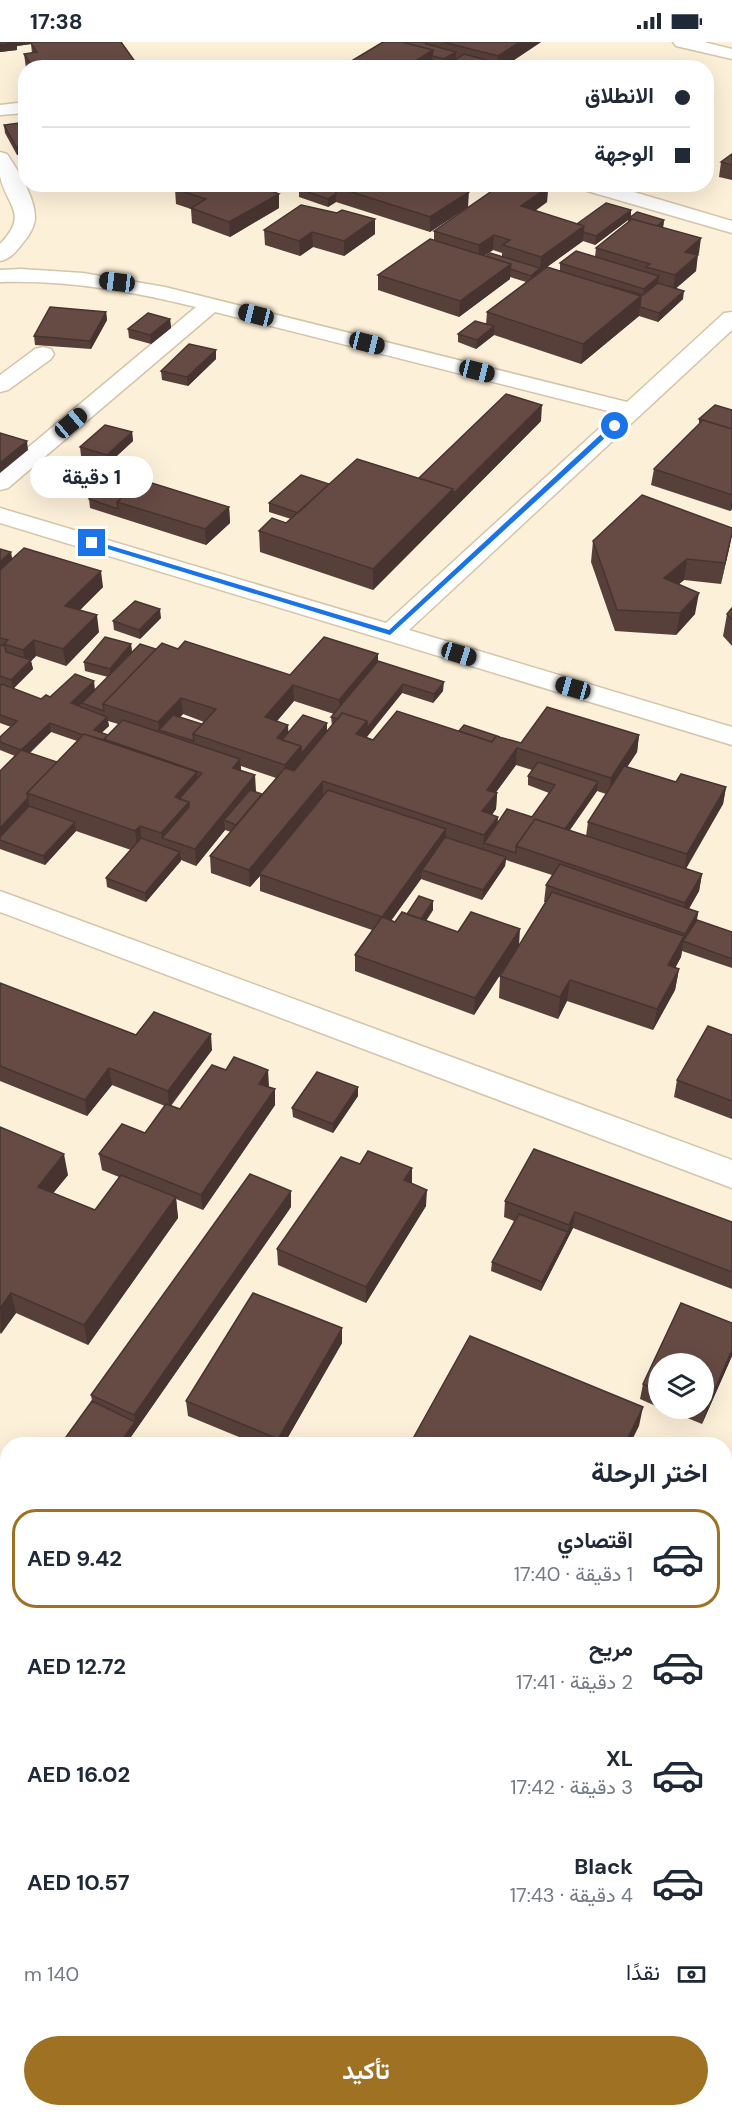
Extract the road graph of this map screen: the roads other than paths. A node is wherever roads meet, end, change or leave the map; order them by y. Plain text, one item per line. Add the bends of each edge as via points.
1 (682, 42) edge
2 (730, 52) edge
3 (18, 108) edge
4 (0, 111) edge
5 (0, 158) edge
6 (612, 192) edge
7 (732, 227) edge
8 (0, 255) edge
9 (0, 276) edge
10 (212, 304) junction
11 (732, 318) edge
12 (43, 354) dead end
13 (0, 385) edge
14 (632, 410) junction
15 (0, 483) edge
16 (0, 515) edge
17 (390, 633) junction
18 (732, 736) edge
19 (0, 901) edge
20 (732, 1174) edge

1 - 2 street
3 - 4 street
5 - 8 street via 21,202 25,220 15,241
6 - 7 street
9 - 10 street via 117,282
10 - 14 street
10 - 15 street
11 - 14 street
12 - 13 street
14 - 17 street
16 - 17 street
17 - 18 street
19 - 20 street

